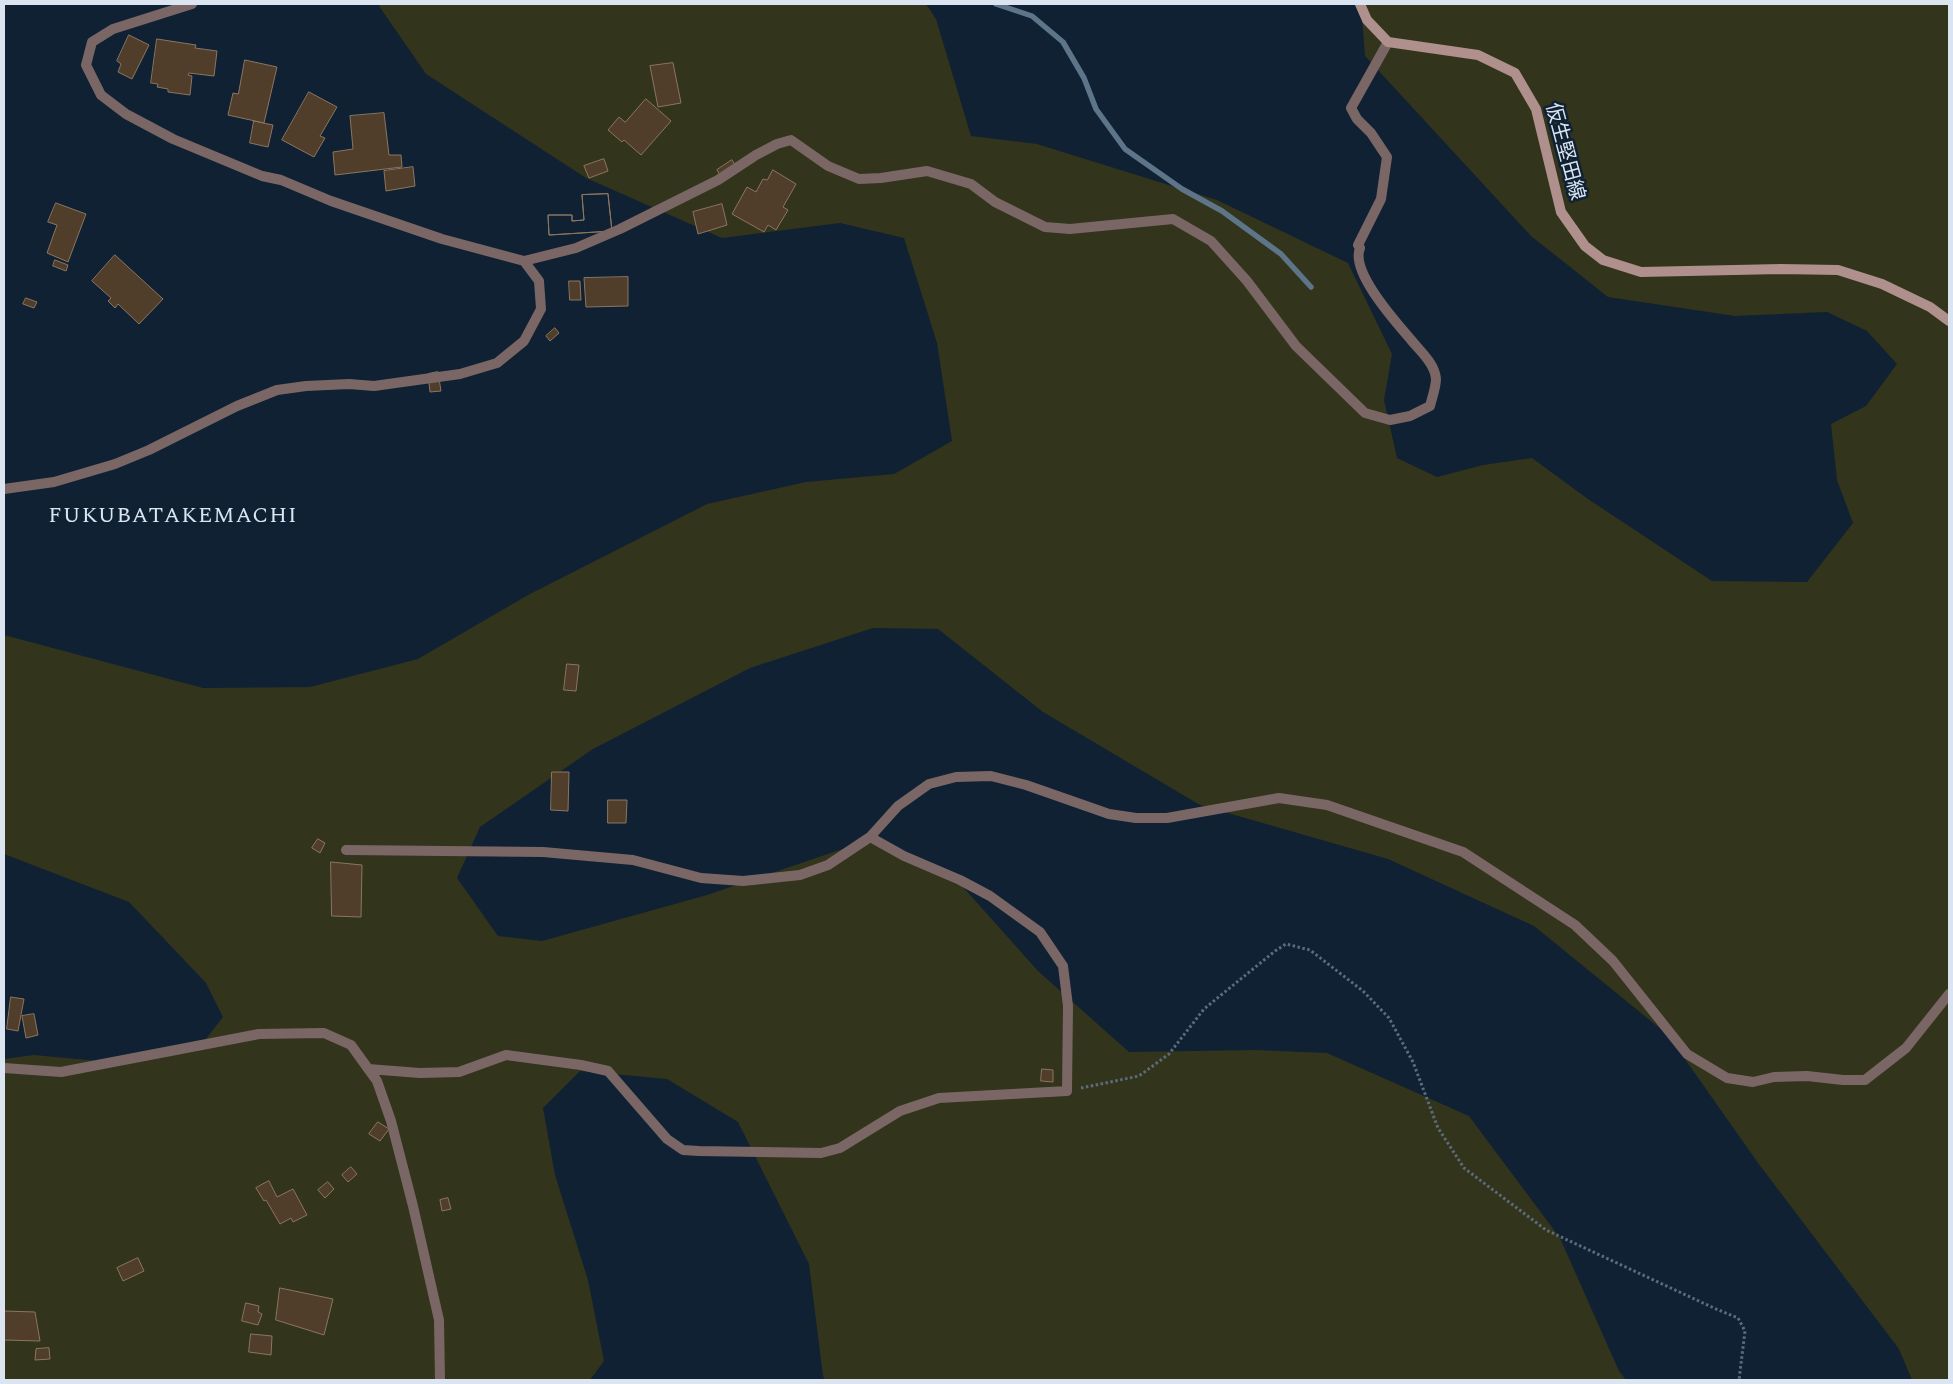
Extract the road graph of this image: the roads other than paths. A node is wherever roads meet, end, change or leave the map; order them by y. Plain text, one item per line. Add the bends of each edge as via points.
1 (192, 4) edge
2 (1360, 4) edge
3 (1388, 42) junction
4 (524, 261) junction
5 (1949, 320) edge
6 (4, 488) edge
7 (870, 837) junction
8 (346, 850) dead end
9 (1949, 994) edge
10 (4, 1068) edge
11 (368, 1069) junction
12 (440, 1380) edge

1 - 4 street via 113,29 92,42 86,65 101,95 126,114 173,139 262,176 281,180 331,201 442,239
2 - 3 main road via 1367,20
3 - 4 street via 1351,108 1387,157 1381,199 1358,245 1357,254 1363,276 1431,364 1436,380 1430,406 1410,416 1390,420 1365,413 1296,346 1247,281 1211,241 1173,219 1070,229 1045,227 995,202 971,184 927,171 859,179 828,166 792,140 776,144 718,180 620,229 576,248
3 - 5 main road, 仮生堅田線 via 1478,55 1516,73 1536,109 1561,212 1585,246 1603,260 1641,272 1838,270 1882,284
4 - 6 street via 539,281 541,308 524,341 497,363 460,374 374,386 349,384 277,390 115,464 54,482
7 - 8 street via 828,865 800,875 743,881 701,878 633,860 543,852
7 - 9 street via 898,806 928,784 956,777 991,776 1109,814 1136,818 1167,818 1279,798 1327,805 1463,852 1575,924 1613,961 1687,1054 1727,1078 1753,1082 1774,1077 1807,1076 1865,1080 1906,1048
7 - 11 street via 982,892 1040,932 1063,966 1068,1006 1067,1091 939,1098 900,1111 840,1148 821,1152 699,1151 682,1150 666,1139 608,1071 506,1055 459,1072
10 - 11 street via 61,1072 259,1034 324,1033 351,1045
11 - 12 street via 377,1081 391,1121 413,1206 439,1320

